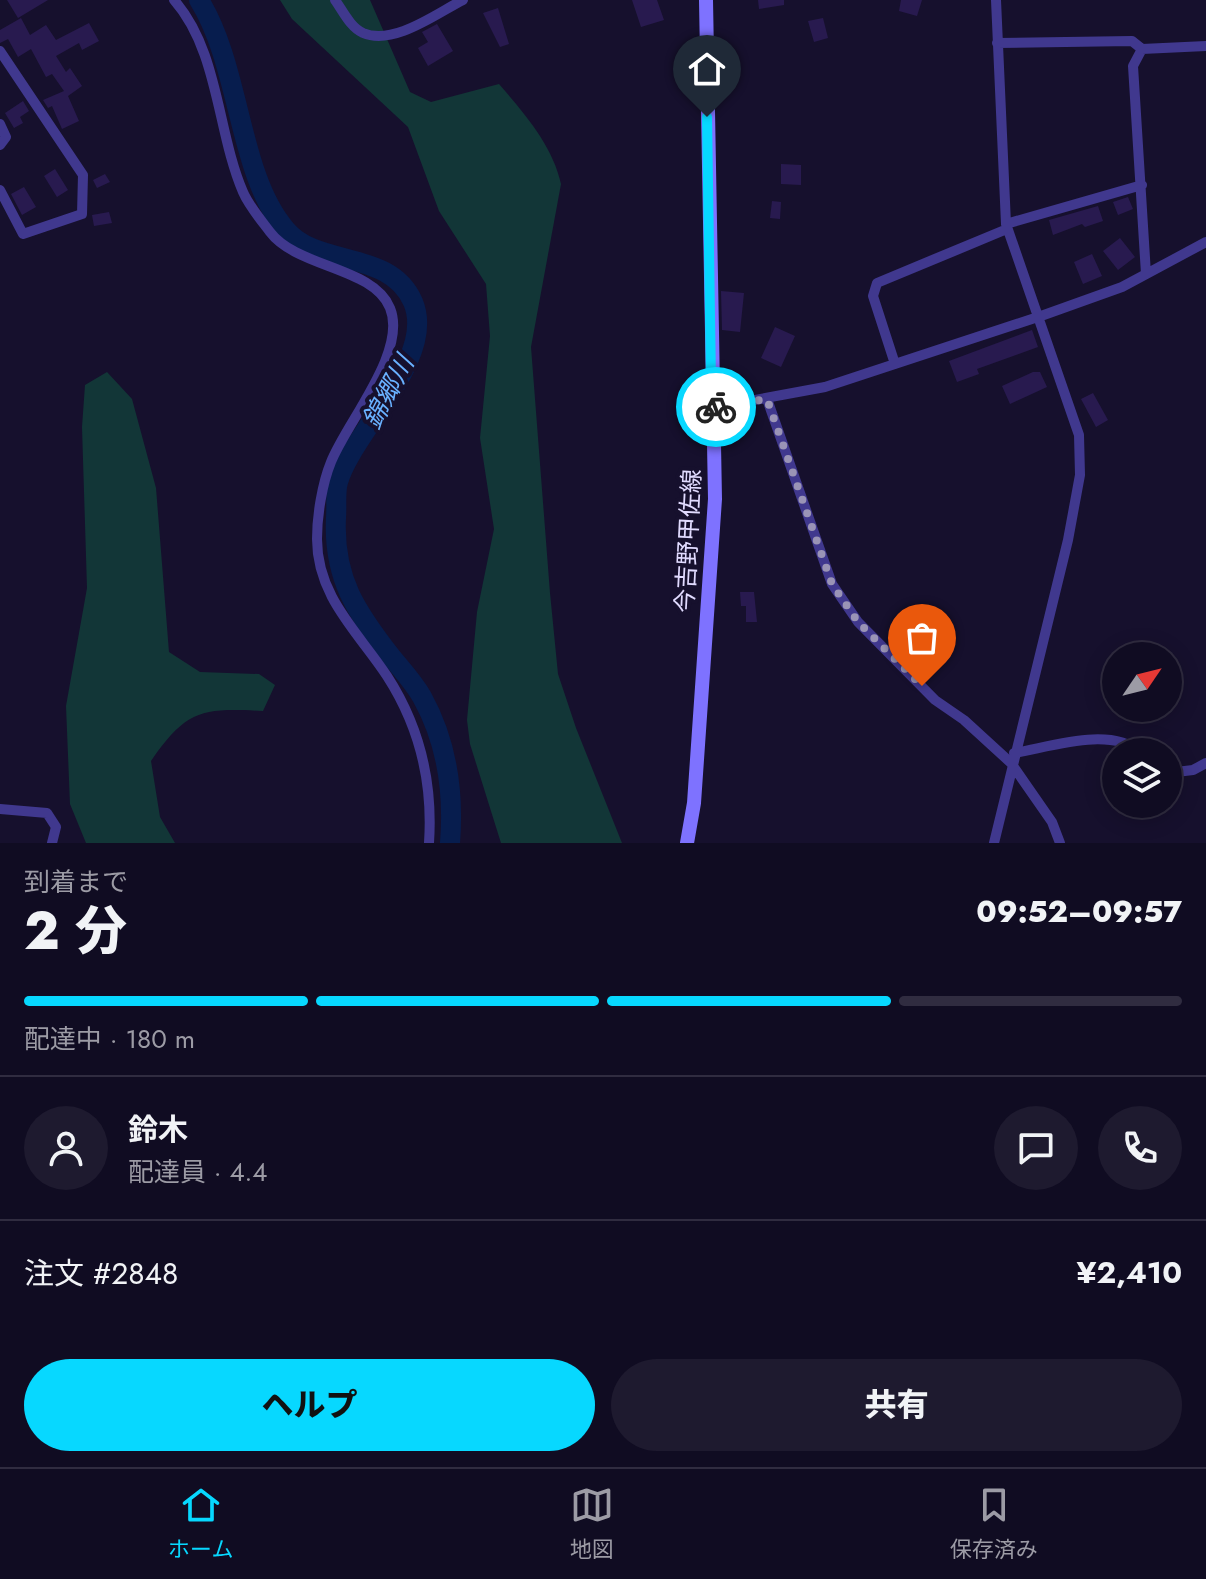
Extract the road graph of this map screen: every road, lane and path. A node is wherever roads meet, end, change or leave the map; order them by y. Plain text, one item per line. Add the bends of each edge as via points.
1 (174, 0) edge
2 (335, 0) edge
3 (463, 0) edge
4 (706, 0) edge
5 (996, 0) edge
6 (997, 43) junction
7 (1206, 46) edge
8 (1142, 49) junction
9 (0, 51) edge
10 (0, 124) edge
11 (0, 145) edge
12 (1142, 185) junction
13 (0, 190) edge
14 (1007, 227) junction
15 (1206, 242) edge
16 (1146, 274) junction
17 (1041, 316) junction
18 (895, 364) junction
19 (767, 399) junction
20 (712, 408) junction
21 (1102, 739) edge
22 (1012, 758) junction
23 (1206, 763) edge
24 (1182, 771) edge
25 (0, 809) edge
26 (52, 843) edge
27 (429, 843) edge
28 (687, 843) edge
29 (994, 843) edge
30 (1060, 843) edge

1 - 27 street via 192,27 245,196 272,235 286,248 377,290 390,307 394,325 375,383 329,466 317,541 325,581 340,616 387,676 413,722 426,765
2 - 3 street via 354,27 365,34 386,35
4 - 20 main road, 今吉野甲佐線
5 - 6 street
6 - 8 street via 1132,41
6 - 14 street
7 - 8 street
8 - 12 street via 1133,66
9 - 13 street via 83,175 82,214 23,234
10 - 11 street via 6,137
12 - 14 street
12 - 16 street
14 - 17 street
14 - 18 street via 877,283 873,296
15 - 16 street
16 - 17 street
17 - 18 street
17 - 22 street via 1079,435 1080,475
18 - 19 street
19 - 20 street
19 - 22 street via 832,584 858,622 935,700
20 - 28 main road, 今吉野甲佐線 via 714,536
21 - 22 street
22 - 29 street
22 - 30 street
23 - 24 street
25 - 26 street via 47,813 56,827

